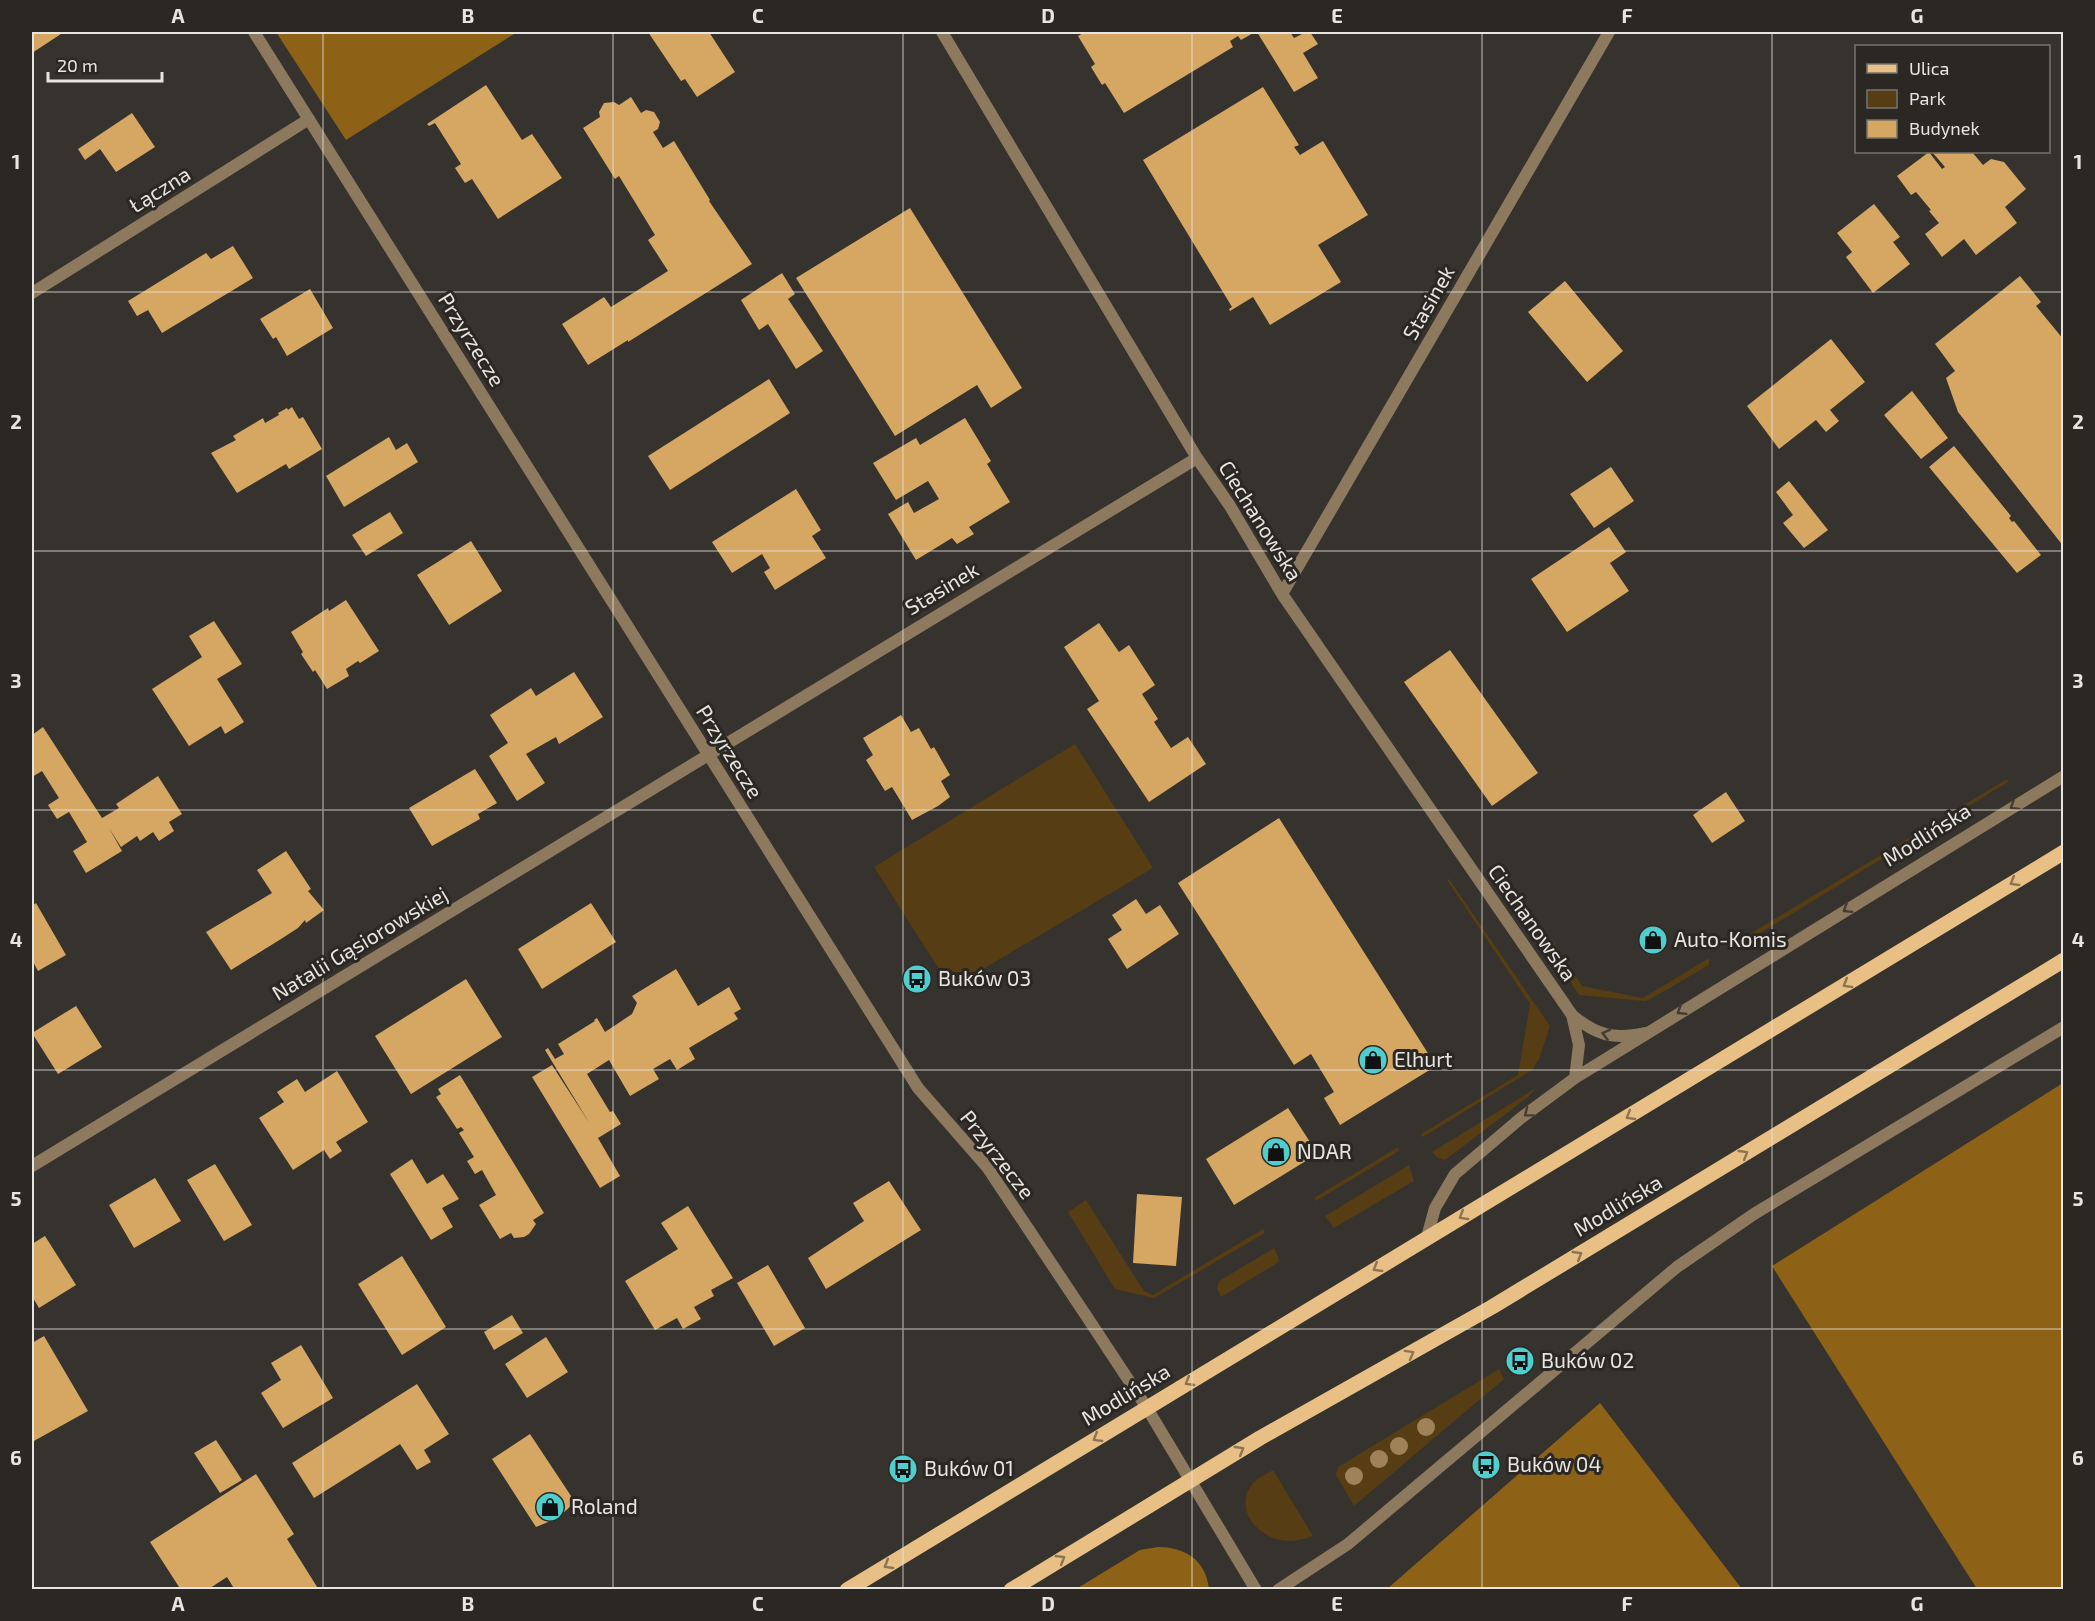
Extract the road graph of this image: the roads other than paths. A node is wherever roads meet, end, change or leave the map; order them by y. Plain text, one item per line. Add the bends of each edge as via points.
1 (254, 32) edge
2 (942, 32) edge
3 (1610, 32) edge
4 (309, 119) junction
5 (32, 293) edge
6 (1197, 458) junction
7 (1282, 594) junction
8 (708, 754) junction
9 (2064, 776) edge
10 (2064, 852) edge
11 (2064, 960) edge
12 (1572, 1015) junction
13 (2064, 1027) edge
14 (1645, 1033) junction
15 (1575, 1078) junction
16 (32, 1166) edge
17 (1427, 1237) junction
18 (1147, 1408) junction
19 (1190, 1480) junction
20 (847, 1590) edge
21 (1011, 1590) edge
22 (1256, 1590) edge
23 (1278, 1590) edge

1 - 4 street, Przyrzecze
2 - 6 street, Ciechanowska
3 - 7 street, Stasinek
4 - 5 street, Łączna
4 - 8 street, Przyrzecze
6 - 7 street, Ciechanowska
6 - 8 street, Stasinek
7 - 12 street, Ciechanowska
8 - 16 street, Natalii Gąsiorowskiej
8 - 18 street, Przyrzecze via 918,1088 987,1167
9 -> 14 street, Modlińska
10 -> 17 main road, Modlińska
19 -> 11 main road, Modlińska via 1492,1307
14 -> 12 street, Ciechanowska via 1604,1035
12 - 15 street, Ciechanowska via 1579,1045
13 - 23 street via 1754,1214 1677,1267 1348,1544
14 - 15 street, Modlińska
15 -> 17 street, Modlińska via 1455,1174 1435,1208
17 -> 18 main road, Modlińska
18 - 19 street, Przyrzecze
18 -> 20 main road, Modlińska
21 -> 19 main road, Modlińska
19 - 22 street

